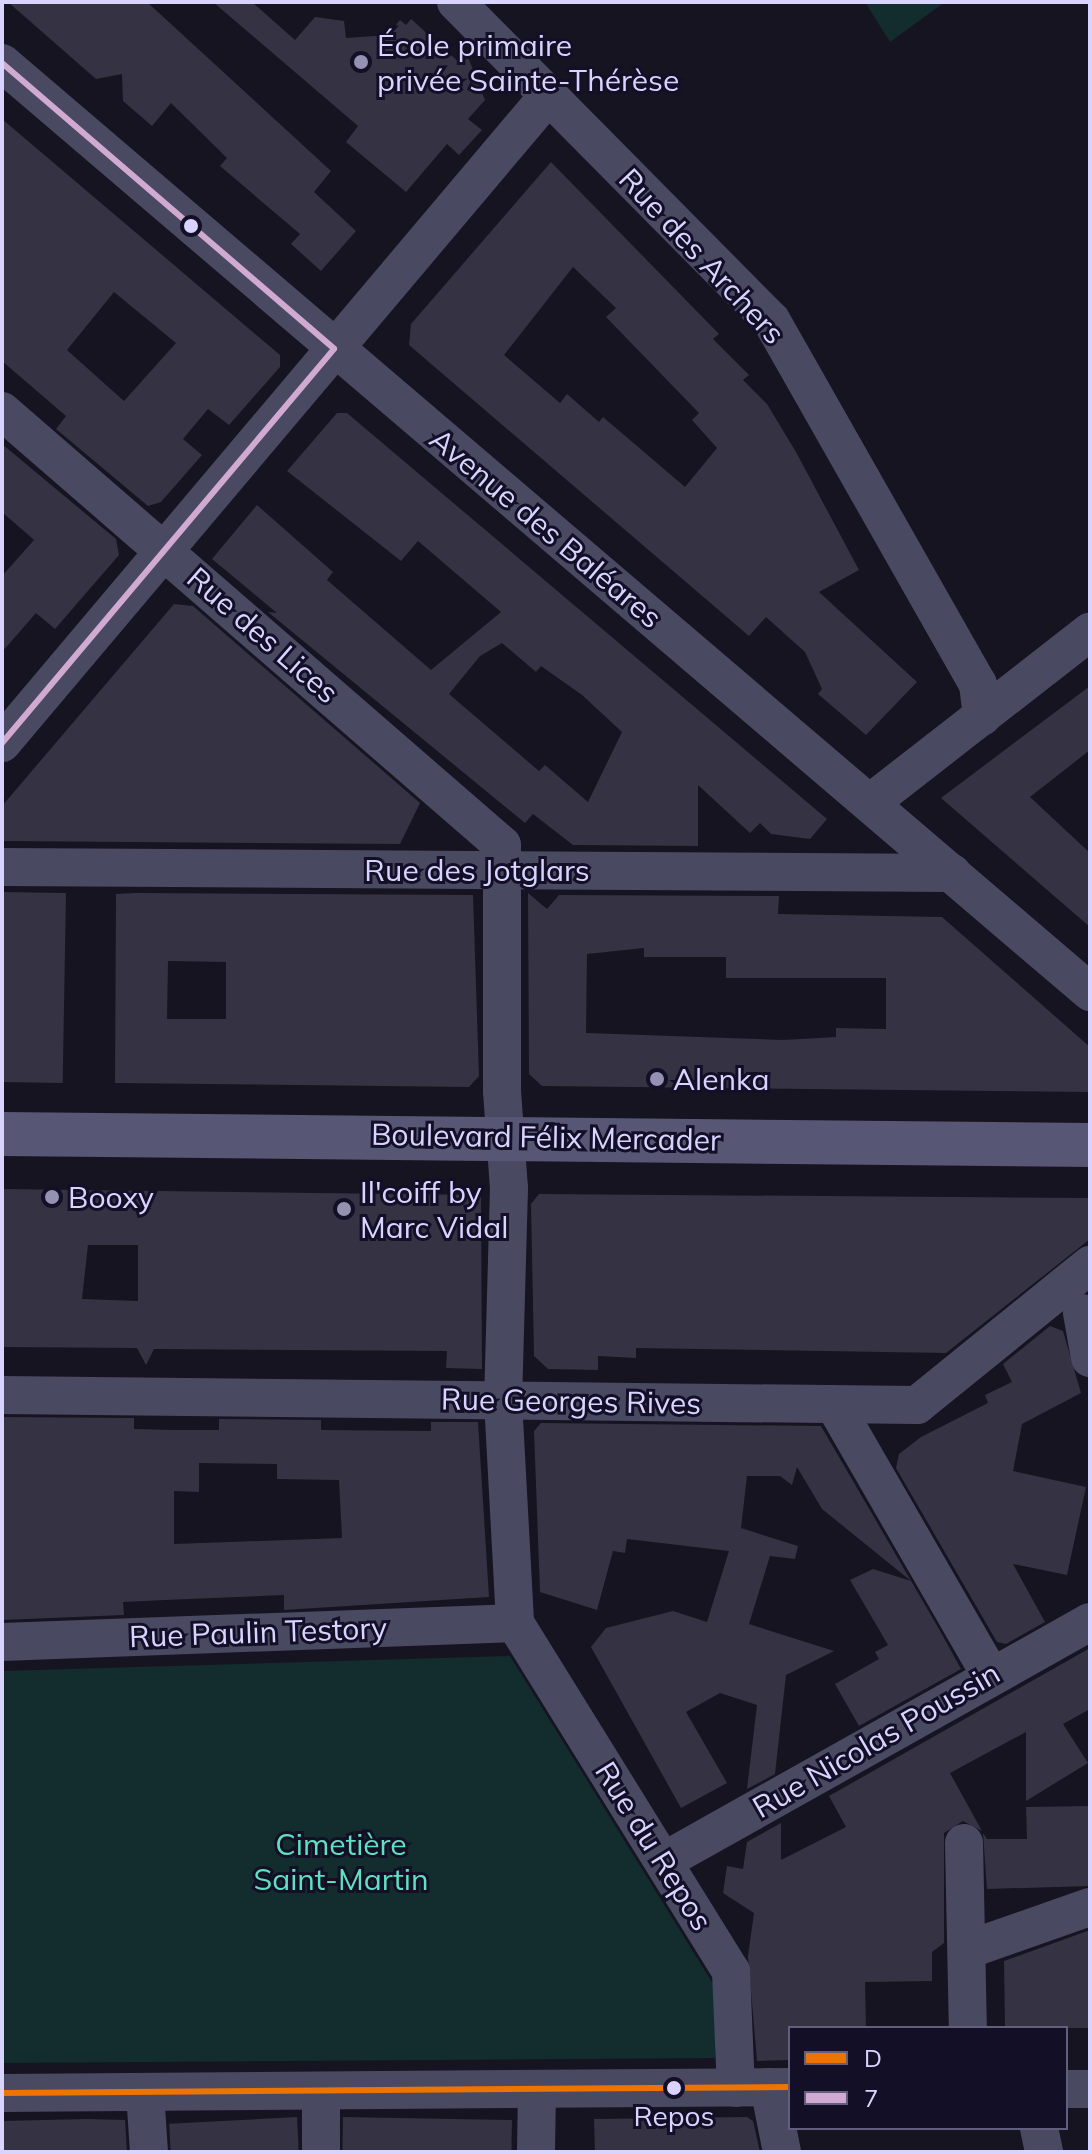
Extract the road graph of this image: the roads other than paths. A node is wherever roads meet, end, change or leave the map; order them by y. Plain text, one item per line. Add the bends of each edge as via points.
1 (456, 2) edge
2 (2, 63) edge
3 (548, 96) junction
4 (334, 349) junction
5 (2, 411) edge
6 (165, 550) junction
7 (1090, 632) edge
8 (982, 717) junction
9 (2, 743) edge
10 (870, 803) junction
11 (2, 867) edge
12 (500, 870) junction
13 (952, 873) junction
14 (1084, 978) edge
15 (2, 1134) edge
16 (506, 1135) junction
17 (1090, 1145) edge
18 (1090, 1265) edge
19 (1082, 1313) dead end
20 (1090, 1358) edge
21 (2, 1395) edge
22 (503, 1400) junction
23 (834, 1404) junction
24 (1088, 1616) edge
25 (515, 1623) junction
26 (2, 1642) edge
27 (990, 1674) junction
28 (964, 1843) dead end
29 (664, 1861) junction
30 (1090, 1907) edge
31 (967, 1950) junction
32 (968, 2026) edge
33 (765, 2087) edge
34 (1068, 2089) edge
35 (1090, 2089) edge
36 (537, 2090) junction
37 (145, 2092) junction
38 (2, 2093) edge
39 (321, 2094) junction
40 (1039, 2130) edge
41 (149, 2152) edge
42 (321, 2152) edge
43 (536, 2152) edge
44 (782, 2152) edge
45 (1044, 2152) edge

1 - 3 street, Rue des Archers
2 - 4 street, Avenue des Baléares
3 - 4 street
3 - 8 street, Rue des Archers via 771,320 978,684
4 - 6 street
4 - 10 street, Avenue des Baléares
5 - 6 street, Rue des Lices
6 - 9 street
6 - 12 street, Rue des Lices via 502,845
7 - 8 street
8 - 10 street
10 - 13 street, Avenue des Baléares
11 - 12 street, Rue des Jotglars
12 - 13 street, Rue des Jotglars
12 - 16 street
13 - 14 street, Avenue des Baléares
15 - 16 main road, Boulevard Félix Mercader
16 - 17 main road, Boulevard Félix Mercader
16 - 22 street
18 - 23 street, Rue Georges Rives via 917,1405
19 - 20 street
21 - 22 street, Rue Georges Rives
22 - 23 street, Rue Georges Rives
22 - 25 street
23 - 27 street
24 - 27 street, Rue Nicolas Poussin
25 - 26 street, Rue Paulin Testory
25 - 29 street, Rue du Repos
27 - 29 street, Rue Nicolas Poussin
28 - 31 street
29 - 33 street, Rue du Repos via 731,1971
30 - 31 street
31 - 32 street
33 - 36 street
33 - 44 street, Rue du Repos
34 - 35 street
36 - 39 street
36 - 43 street
37 - 38 street
37 - 39 street
37 - 41 street
39 - 42 street
40 - 45 street

